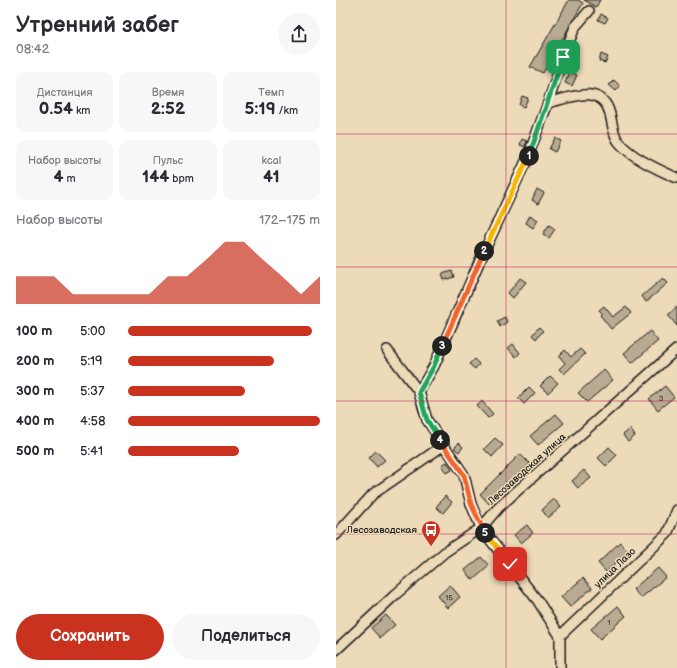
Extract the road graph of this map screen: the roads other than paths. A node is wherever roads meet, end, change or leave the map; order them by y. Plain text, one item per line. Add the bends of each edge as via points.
1 (589, 11) dead end
2 (548, 103) junction
3 (677, 178) edge
4 (677, 349) edge
5 (387, 350) dead end
6 (419, 392) junction
7 (444, 445) junction
8 (677, 510) edge
9 (482, 528) junction
10 (336, 535) edge
11 (560, 636) junction
12 (336, 650) edge
13 (560, 668) edge

1 - 2 street via 575,27
2 - 3 street via 580,94 600,98 608,105 617,140 624,148 654,168
2 - 6 street via 528,159 434,366
4 - 9 street, Лесозаводская улица via 498,508
5 - 6 street
6 - 7 street via 427,420
7 - 9 street via 464,475 471,504
7 - 10 street via 373,494
8 - 11 street, улица Лазо via 667,534
9 - 11 street via 538,601
9 - 12 street, Лесозаводская улица via 445,552
11 - 13 street

